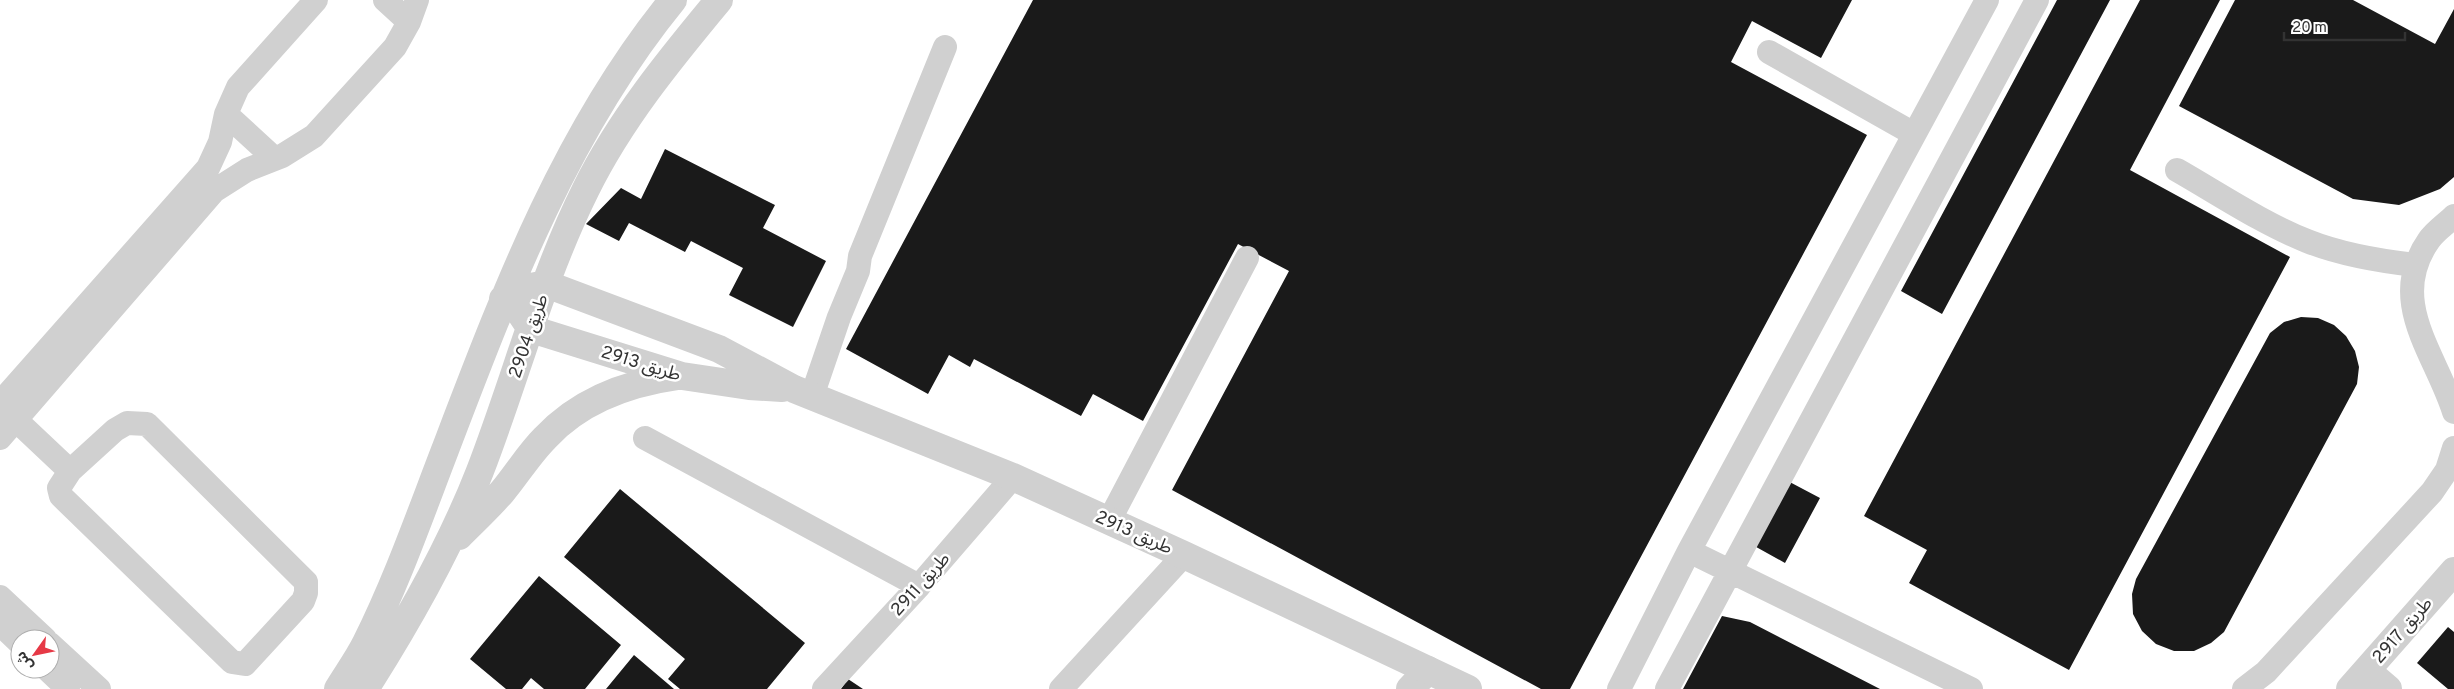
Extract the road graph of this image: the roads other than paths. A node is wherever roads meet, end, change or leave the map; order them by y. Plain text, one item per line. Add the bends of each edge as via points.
1 (316, 0) edge
2 (385, 0) edge
3 (417, 0) edge
4 (672, 0) edge
5 (719, 0) edge
6 (1987, 0) edge
7 (2037, 0) edge
8 (409, 22) junction
9 (944, 46) dead end
10 (1769, 52) dead end
11 (226, 114) junction
12 (1914, 134) junction
13 (275, 159) junction
14 (2176, 170) dead end
15 (2454, 216) edge
16 (1247, 258) dead end
17 (2415, 265) junction
18 (546, 284) junction
19 (507, 293) junction
20 (531, 329) junction
21 (682, 376) junction
22 (803, 392) junction
23 (5, 409) edge
24 (2454, 412) edge
25 (0, 438) edge
26 (645, 438) dead end
27 (2454, 448) edge
28 (70, 471) junction
29 (1013, 476) junction
30 (1109, 521) junction
31 (448, 547) junction
32 (1689, 551) junction
33 (1184, 554) junction
34 (1729, 571) junction
35 (2454, 571) edge
36 (919, 586) junction
37 (0, 597) edge
38 (0, 624) edge
39 (34, 629) edge
40 (10, 633) edge
41 (60, 653) edge
42 (1428, 670) junction
43 (58, 679) edge
44 (2358, 680) edge
45 (68, 689) edge
46 (99, 689) edge
47 (338, 689) edge
48 (365, 689) edge
49 (824, 689) edge
50 (1061, 689) edge
51 (1410, 689) edge
52 (1468, 689) edge
53 (1619, 689) edge
54 (1667, 689) edge
55 (1971, 689) edge
56 (2244, 689) edge
57 (2388, 689) edge

1 - 11 lane via 238,87
2 - 8 lane
3 - 8 lane
4 - 19 street, طريق 2904 via 623,68 585,130 551,194
5 - 18 street, طريق 2904 via 641,98 612,142 564,234
6 - 12 lane
7 - 34 lane
8 - 13 lane via 395,47 314,136
9 - 22 lane via 860,256 858,271
10 - 12 lane
11 - 13 lane
11 - 23 lane via 220,142 208,168
12 - 32 lane
13 - 23 lane via 247,170 214,190
14 - 17 lane via 2308,242 2370,259
15 - 17 lane via 2430,239
16 - 30 lane
17 - 24 lane via 2411,296 2417,326
18 - 19 street
18 - 20 street, طريق 2904
18 - 22 street, طريق 2913 via 719,349
19 - 20 street
19 - 47 street, طريق 2904 via 393,584 365,645
20 - 21 street, طريق 2913
20 - 31 street, طريق 2904 via 480,471
21 - 22 street, طريق 2913
21 - 31 street via 622,388 569,417 545,437 502,491
22 - 29 street, طريق 2913
23 - 25 lane
23 - 28 lane
26 - 36 lane
27 - 56 lane via 2447,470 2432,492 2266,672
28 - 28 lane via 59,488 61,496 232,662 245,664 303,601 306,582 147,424 127,423 115,430
29 - 30 street, طريق 2913
29 - 36 lane, طريق 2911
30 - 33 street, طريق 2913
31 - 48 street, طريق 2904
32 - 34 lane
32 - 53 lane
33 - 42 street, طريق 2913
33 - 50 lane
34 - 54 lane
34 - 55 lane
35 - 44 street, طريق 2917
36 - 49 lane, طريق 2911
37 - 39 lane
38 - 40 lane
41 - 46 lane
42 - 51 street
42 - 52 street, طريق 2913
43 - 45 lane
44 - 57 street

